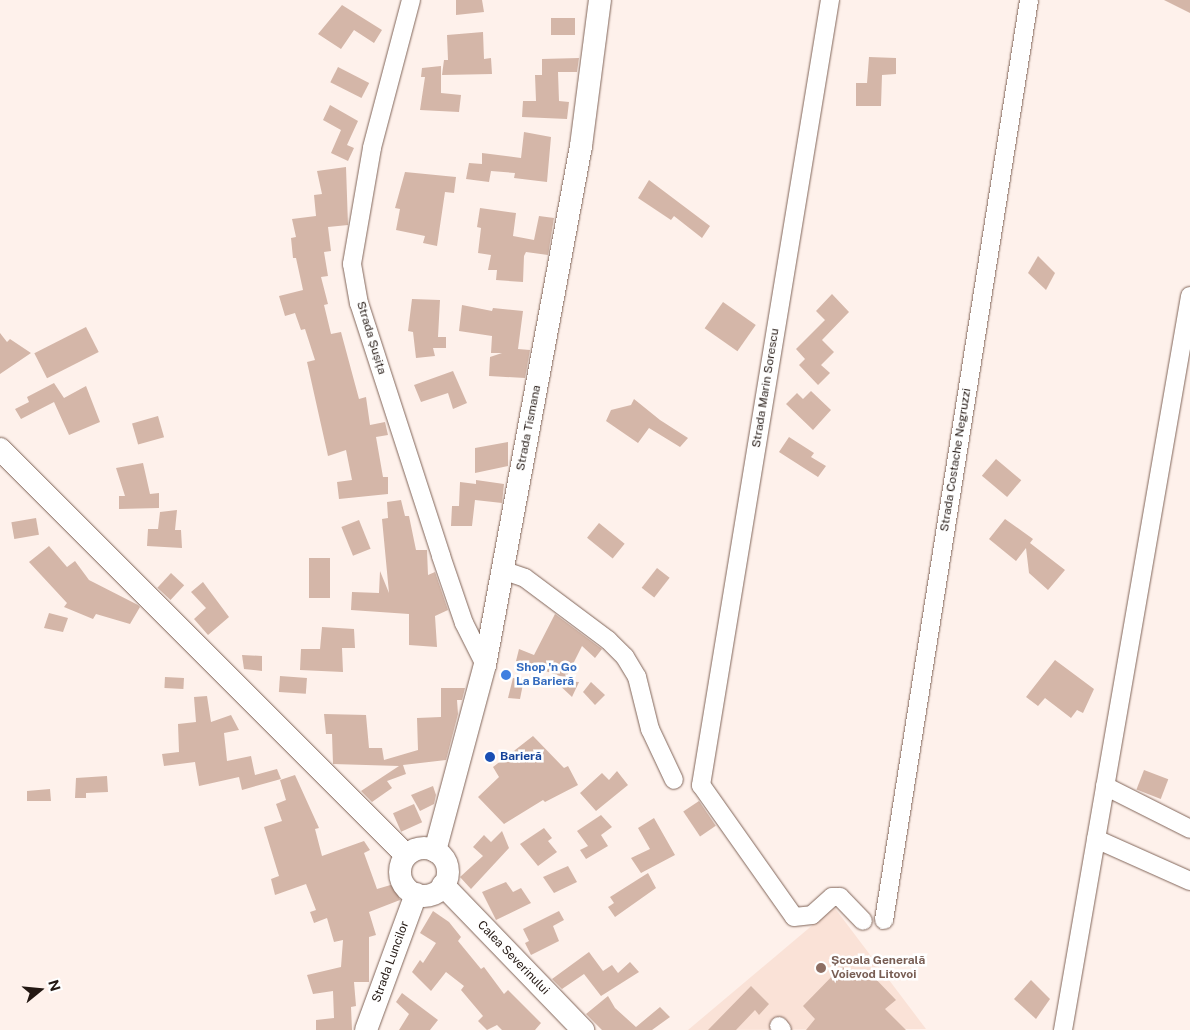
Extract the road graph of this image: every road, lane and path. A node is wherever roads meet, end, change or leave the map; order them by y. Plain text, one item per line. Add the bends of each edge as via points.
1 (411, 0) edge
2 (600, 0) edge
3 (830, 0) edge
4 (1029, 0) edge
5 (1190, 296) edge
6 (0, 449) edge
7 (502, 570) junction
8 (485, 665) junction
9 (674, 780) dead end
10 (1105, 786) junction
11 (1190, 829) edge
12 (1096, 839) junction
13 (435, 851) junction
14 (406, 855) junction
15 (1190, 881) edge
16 (444, 885) junction
17 (416, 894) junction
18 (884, 920) dead end
19 (863, 921) dead end
20 (366, 1030) edge
21 (583, 1030) edge
22 (1063, 1030) edge

1 - 8 street, Strada Șușița via 372,148 352,264 359,303 441,556 464,623
2 - 7 main road, Strada Tismana via 581,146
3 - 19 street, Strada Marin Sorescu via 701,775 703,792 794,918 812,915 832,897 840,897
4 - 18 street, Strada Costache Negruzzi
5 - 10 street
6 - 14 main road
7 - 8 main road, Strada Tismana
7 - 9 street via 526,578 608,640 625,657 637,677 650,729
8 - 13 main road, Strada Tismana
10 - 11 street
10 - 12 street
12 - 15 street
12 - 22 street
13 - 14 main road via 420,848
13 - 16 main road via 446,862
14 - 17 main road via 400,877
16 - 17 main road via 431,894
16 - 21 main road, Calea Severinului
17 - 20 main road, Strada Luncilor

